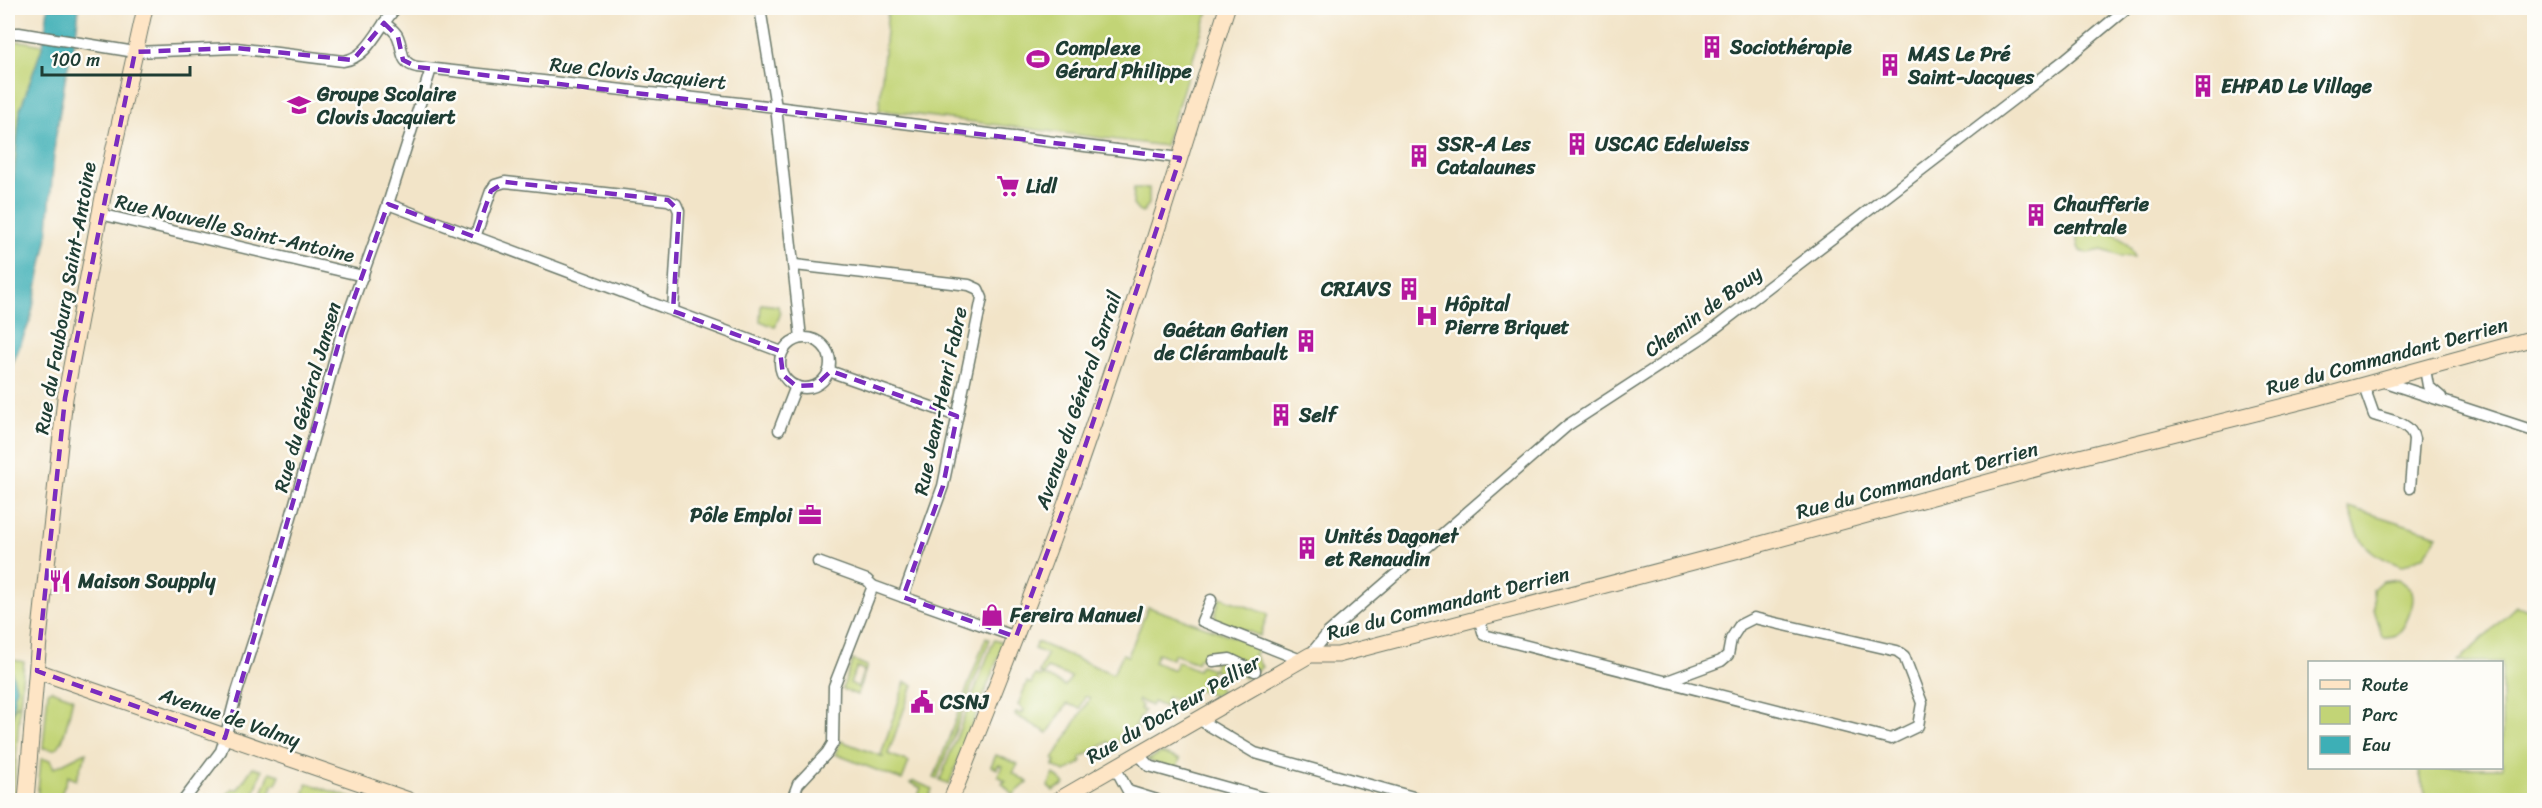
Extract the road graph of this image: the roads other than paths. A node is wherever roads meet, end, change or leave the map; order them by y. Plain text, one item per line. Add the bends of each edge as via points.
1 (146, 8) edge
2 (396, 8) edge
3 (760, 8) edge
4 (1227, 8) edge
5 (2127, 8) edge
6 (384, 23) junction
7 (8, 33) edge
8 (135, 52) junction
9 (431, 69) junction
10 (776, 107) junction
11 (1180, 158) junction
12 (388, 204) junction
13 (100, 214) junction
14 (475, 237) junction
15 (795, 265) junction
16 (363, 276) junction
17 (673, 311) junction
18 (801, 338) junction
19 (2535, 338) edge
20 (782, 352) junction
21 (2425, 369) junction
22 (829, 371) junction
23 (2369, 382) junction
24 (795, 386) junction
25 (2449, 402) junction
26 (957, 416) junction
27 (779, 430) dead end
28 (2535, 431) edge
29 (2410, 488) dead end
30 (818, 562) dead end
31 (873, 585) junction
32 (903, 597) junction
33 (1211, 600) dead end
34 (1479, 618) junction
35 (1016, 638) junction
36 (1306, 657) junction
37 (1213, 661) dead end
38 (37, 671) junction
39 (1254, 671) dead end
40 (1667, 681) junction
41 (1198, 719) junction
42 (225, 738) junction
43 (1138, 754) junction
44 (1115, 767) junction
45 (26, 801) edge
46 (184, 801) edge
47 (409, 801) edge
48 (792, 801) edge
49 (951, 801) edge
50 (1059, 801) edge
51 (1158, 801) edge
52 (1272, 801) edge
53 (1424, 801) edge

1 - 8 main road, Rue du Faubourg Saint-Antoine
2 - 6 street
3 - 10 street
4 - 11 main road, Avenue du Général Sarrail
5 - 36 street, Chemin de Bouy via 1706,335 1568,425 1328,633
6 - 8 street via 362,54 353,60 236,48
6 - 9 street, Rue Clovis Jacquiert via 398,37 403,60
7 - 8 street
8 - 13 main road, Rue du Faubourg Saint-Antoine
9 - 10 street, Rue Clovis Jacquiert
9 - 12 street, Rue du Général Jansen
10 - 11 street, Rue Clovis Jacquiert
10 - 15 street
11 - 35 main road, Avenue du Général Sarrail via 1073,483
12 - 14 street
12 - 16 street, Rue du Général Jansen
13 - 16 street, Rue Nouvelle Saint-Antoine
13 - 38 main road, Rue du Faubourg Saint-Antoine via 65,398
14 - 17 street
14 - 17 street via 491,191 505,182 668,200 676,204 679,212
15 - 18 street
15 - 26 street, Rue Jean-Henri Fabre via 969,285 978,290 982,298
16 - 42 street, Rue du Général Jansen via 342,332
17 - 20 street
18 - 20 street
18 - 22 street via 824,346
19 - 21 main road, Rue du Commandant Derrien
20 - 24 street via 780,368
21 - 23 main road, Rue du Commandant Derrien
21 - 25 street via 2431,389
22 - 24 street via 816,386
22 - 26 street
23 - 25 street via 2392,383
23 - 29 street via 2374,415 2413,432
23 - 34 main road, Rue du Commandant Derrien
24 - 27 street
25 - 28 street
26 - 32 street, Rue Jean-Henri Fabre via 943,486
30 - 31 street
31 - 32 street
31 - 48 street via 834,686 833,743 798,784
32 - 35 street
33 - 36 street via 1202,621
34 - 36 main road, Rue du Commandant Derrien via 1338,656
34 - 40 street via 1484,635
35 - 49 main road, Avenue du Général Sarrail
36 - 41 main road, Rue du Docteur Pellier
37 - 39 street via 1230,659
38 - 42 main road, Avenue de Valmy
38 - 45 main road, Rue du Faubourg Saint-Antoine
40 - 40 street via 1891,739 1918,726 1922,703 1904,656 1896,651 1754,618 1740,625 1731,639 1728,655 1721,661
41 - 43 main road, Rue du Docteur Pellier
41 - 53 street via 1255,753
42 - 46 street, Rue du Général Jansen via 221,751
42 - 47 main road, Avenue de Valmy
43 - 44 main road, Rue du Docteur Pellier
43 - 52 street via 1149,766
44 - 50 main road, Rue du Docteur Pellier
44 - 51 street via 1128,791

